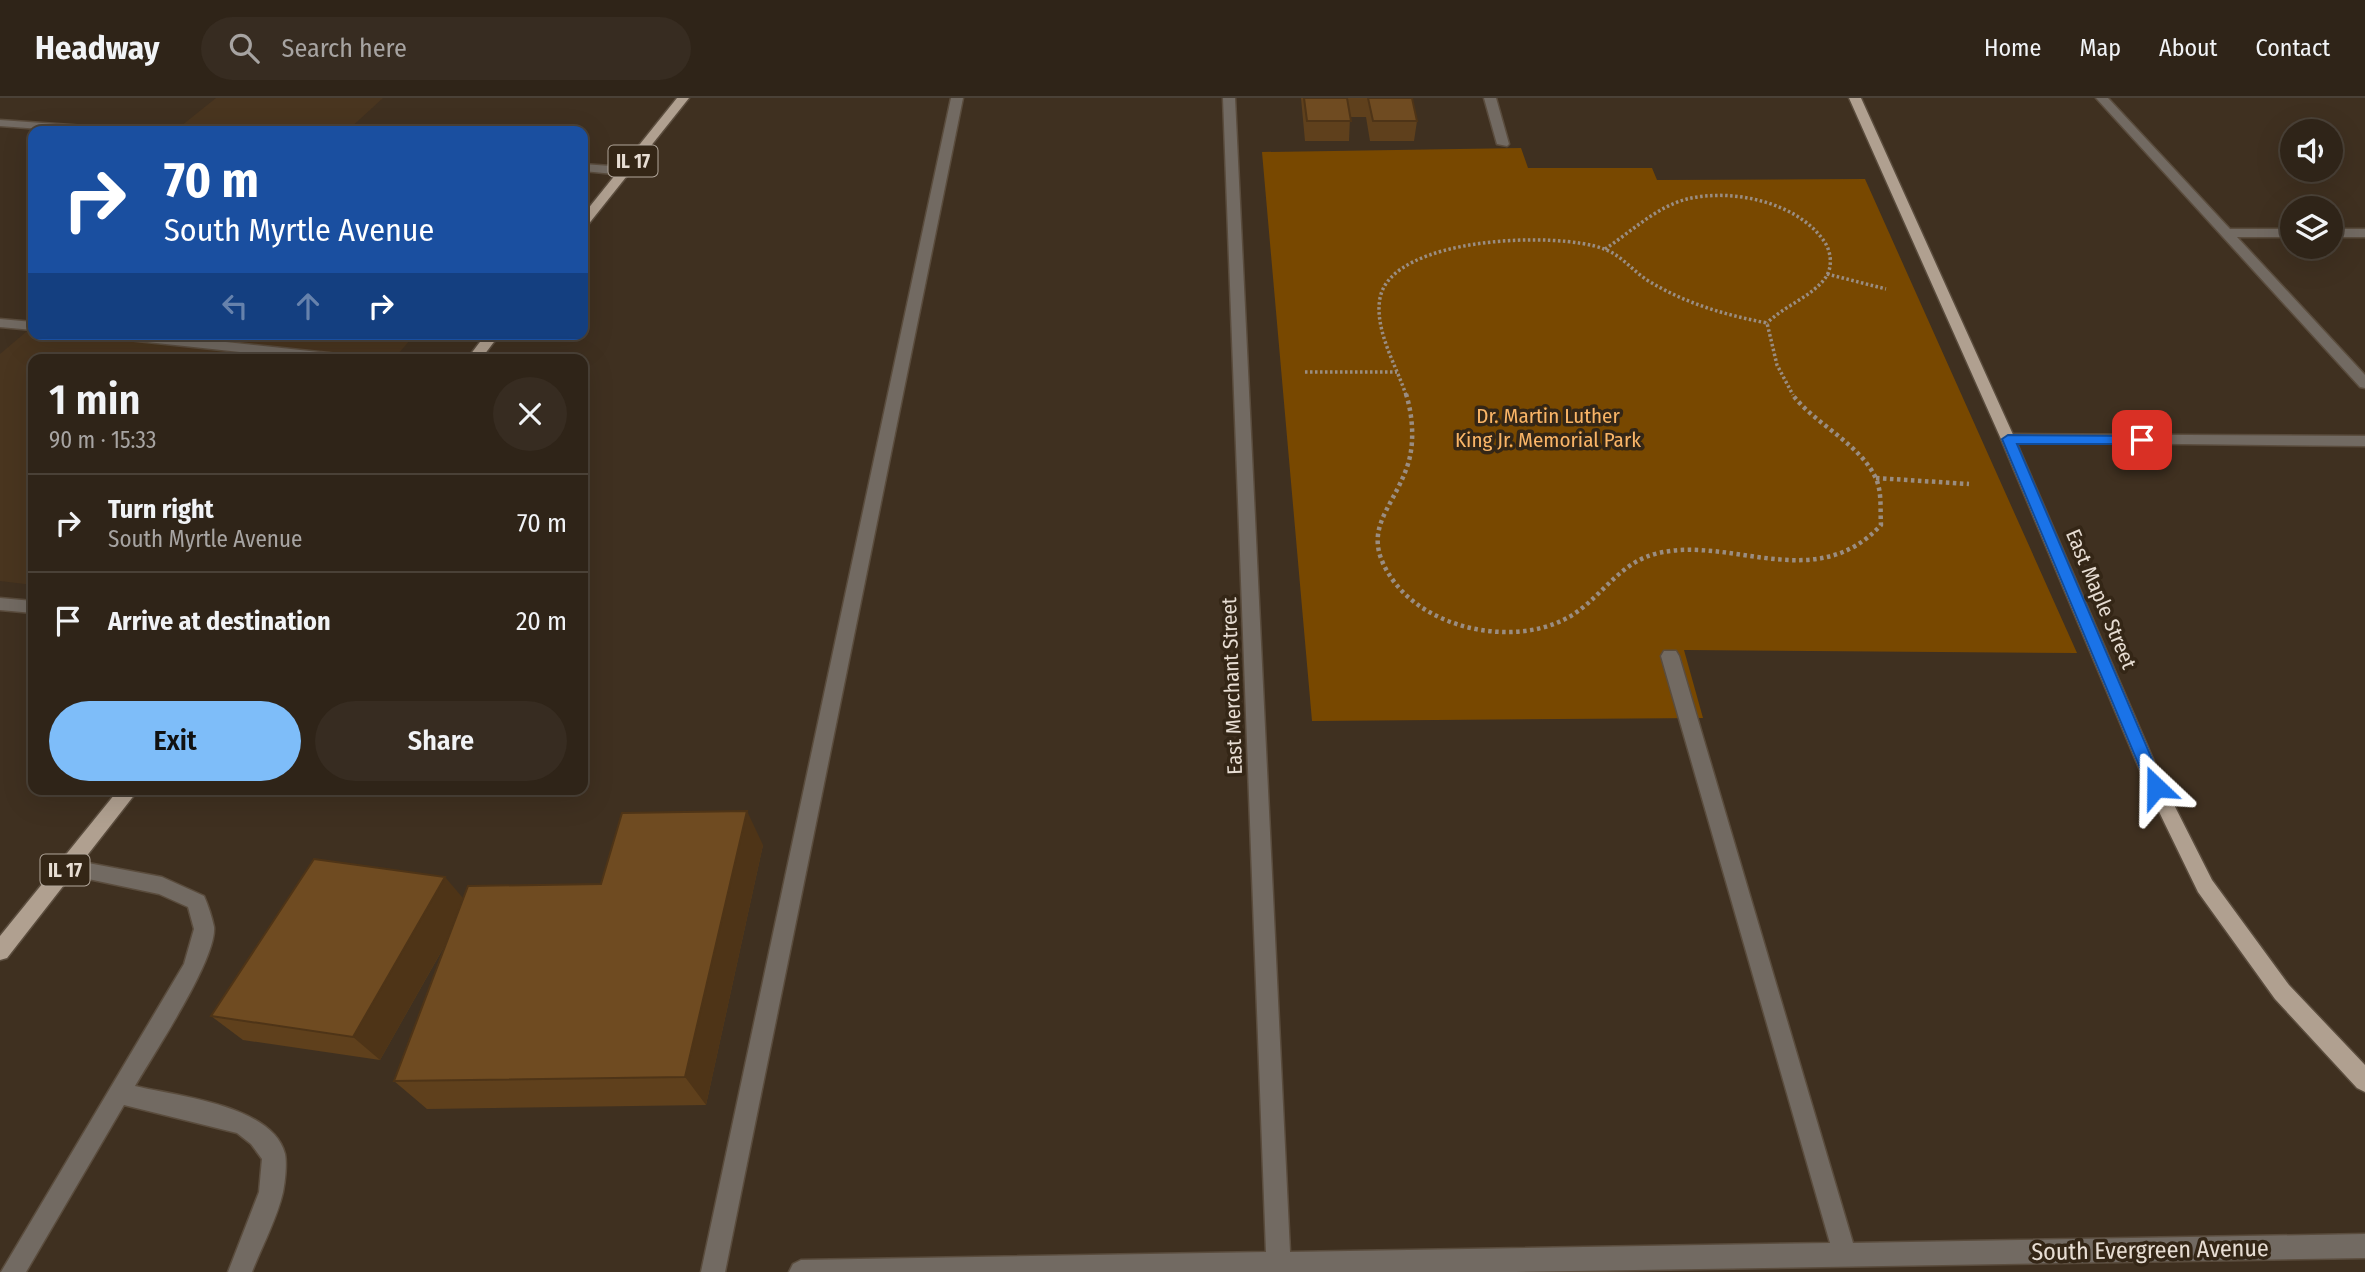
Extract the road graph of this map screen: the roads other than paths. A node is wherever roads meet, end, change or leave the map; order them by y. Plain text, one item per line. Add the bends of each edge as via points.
1 (683, 98) edge
2 (957, 98) edge
3 (1229, 98) edge
4 (1490, 98) edge
5 (1855, 98) edge
6 (2102, 98) edge
7 (0, 123) edge
8 (42, 126) edge
9 (1503, 144) dead end
10 (588, 167) edge
11 (625, 171) junction
12 (588, 217) edge
13 (2227, 233) junction
14 (2280, 233) edge
15 (2343, 233) edge
16 (2365, 233) edge
17 (0, 323) edge
18 (28, 326) edge
19 (167, 340) edge
20 (488, 340) edge
21 (300, 354) edge
22 (478, 354) edge
23 (2365, 384) edge
24 (2008, 439) junction
25 (2362, 444) edge
26 (0, 604) edge
27 (28, 607) edge
28 (1670, 656) dead end
29 (125, 795) edge
30 (67, 867) junction
31 (0, 951) edge
32 (2365, 1081) edge
33 (119, 1093) junction
34 (2365, 1246) edge
35 (1845, 1255) junction
36 (1889, 1263) edge
37 (1658, 1265) edge
38 (1280, 1268) edge
39 (13, 1272) edge
40 (240, 1272) edge
41 (713, 1272) edge
42 (801, 1272) edge

1 - 11 main road, IL 17
2 - 41 street
3 - 38 street, East Merchant Street
4 - 9 street
5 - 24 main road, East Maple Street
6 - 13 street
7 - 8 street
10 - 11 street
11 - 12 main road, IL 17
13 - 14 street
13 - 23 street
15 - 16 street
17 - 18 street
19 - 21 street
20 - 22 main road
24 - 25 street
24 - 32 main road, East Maple Street via 2156,787 2204,886 2282,992
26 - 27 street
28 - 35 street
29 - 30 main road, IL 17
30 - 31 main road, IL 17
30 - 33 street via 162,886 197,902 204,929 192,967
33 - 39 street
33 - 40 street via 242,1123 274,1156 271,1192
34 - 36 street, South Evergreen Avenue
35 - 36 street, South Evergreen Avenue
35 - 37 street, South Evergreen Avenue
37 - 38 street, South Evergreen Avenue
38 - 42 street, South Evergreen Avenue

